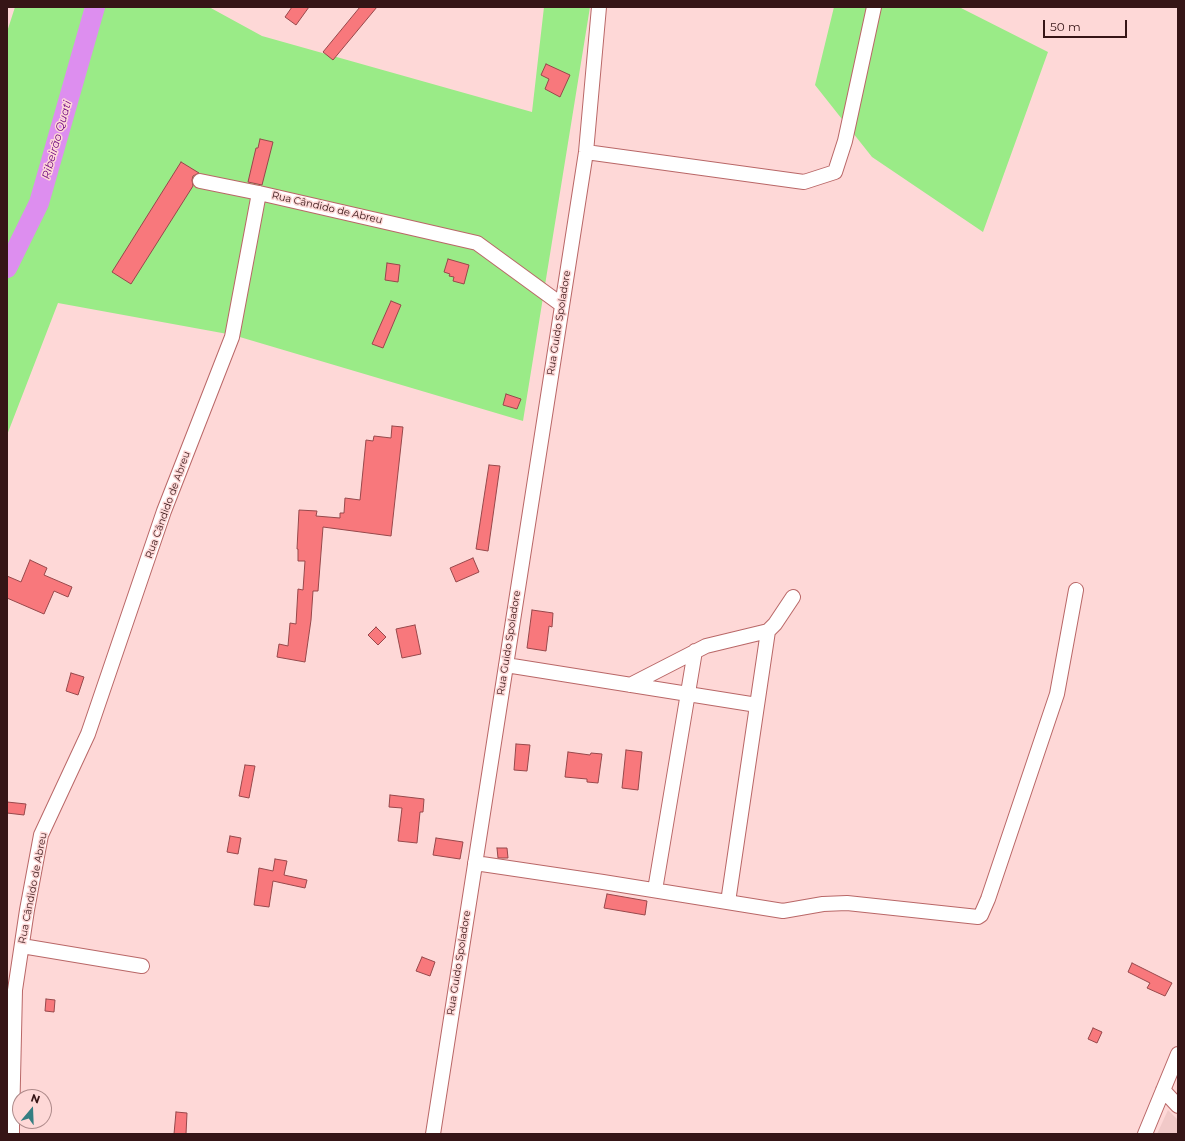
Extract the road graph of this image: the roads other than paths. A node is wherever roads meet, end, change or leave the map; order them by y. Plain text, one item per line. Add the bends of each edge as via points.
1 (599, 7) edge
2 (874, 7) edge
3 (586, 152) junction
4 (200, 181) dead end
5 (259, 193) junction
6 (562, 305) junction
7 (1076, 590) dead end
8 (793, 597) dead end
9 (768, 631) junction
10 (695, 651) junction
11 (506, 665) junction
12 (630, 685) junction
13 (688, 695) junction
14 (757, 705) junction
15 (475, 863) junction
16 (655, 890) junction
17 (728, 902) junction
18 (22, 946) junction
19 (142, 966) dead end
20 (1178, 1054) edge
21 (1163, 1090) junction
22 (1178, 1106) edge
23 (12, 1134) edge
24 (433, 1134) edge
25 (1145, 1134) edge

1 - 3 street, Rua Guido Spoladore
2 - 3 street via 845,141 835,172 804,182
3 - 6 street, Rua Guido Spoladore
4 - 5 street
5 - 6 street, Rua Cândido de Abreu via 476,243
5 - 18 street, Rua Cândido de Abreu via 232,337 164,511 88,734 41,835
6 - 11 street, Rua Guido Spoladore
7 - 17 street via 1057,694 981,915 978,917 848,903 823,904 783,911
8 - 9 street
9 - 10 street
9 - 14 street
10 - 12 street
10 - 13 street
11 - 12 street
11 - 15 street, Rua Guido Spoladore
12 - 13 street
13 - 14 street
13 - 16 street
14 - 17 street
15 - 16 street
15 - 24 street, Rua Guido Spoladore
16 - 17 street
18 - 19 street
18 - 23 street, Rua Cândido de Abreu via 15,990
20 - 21 street
21 - 22 street
21 - 25 street

